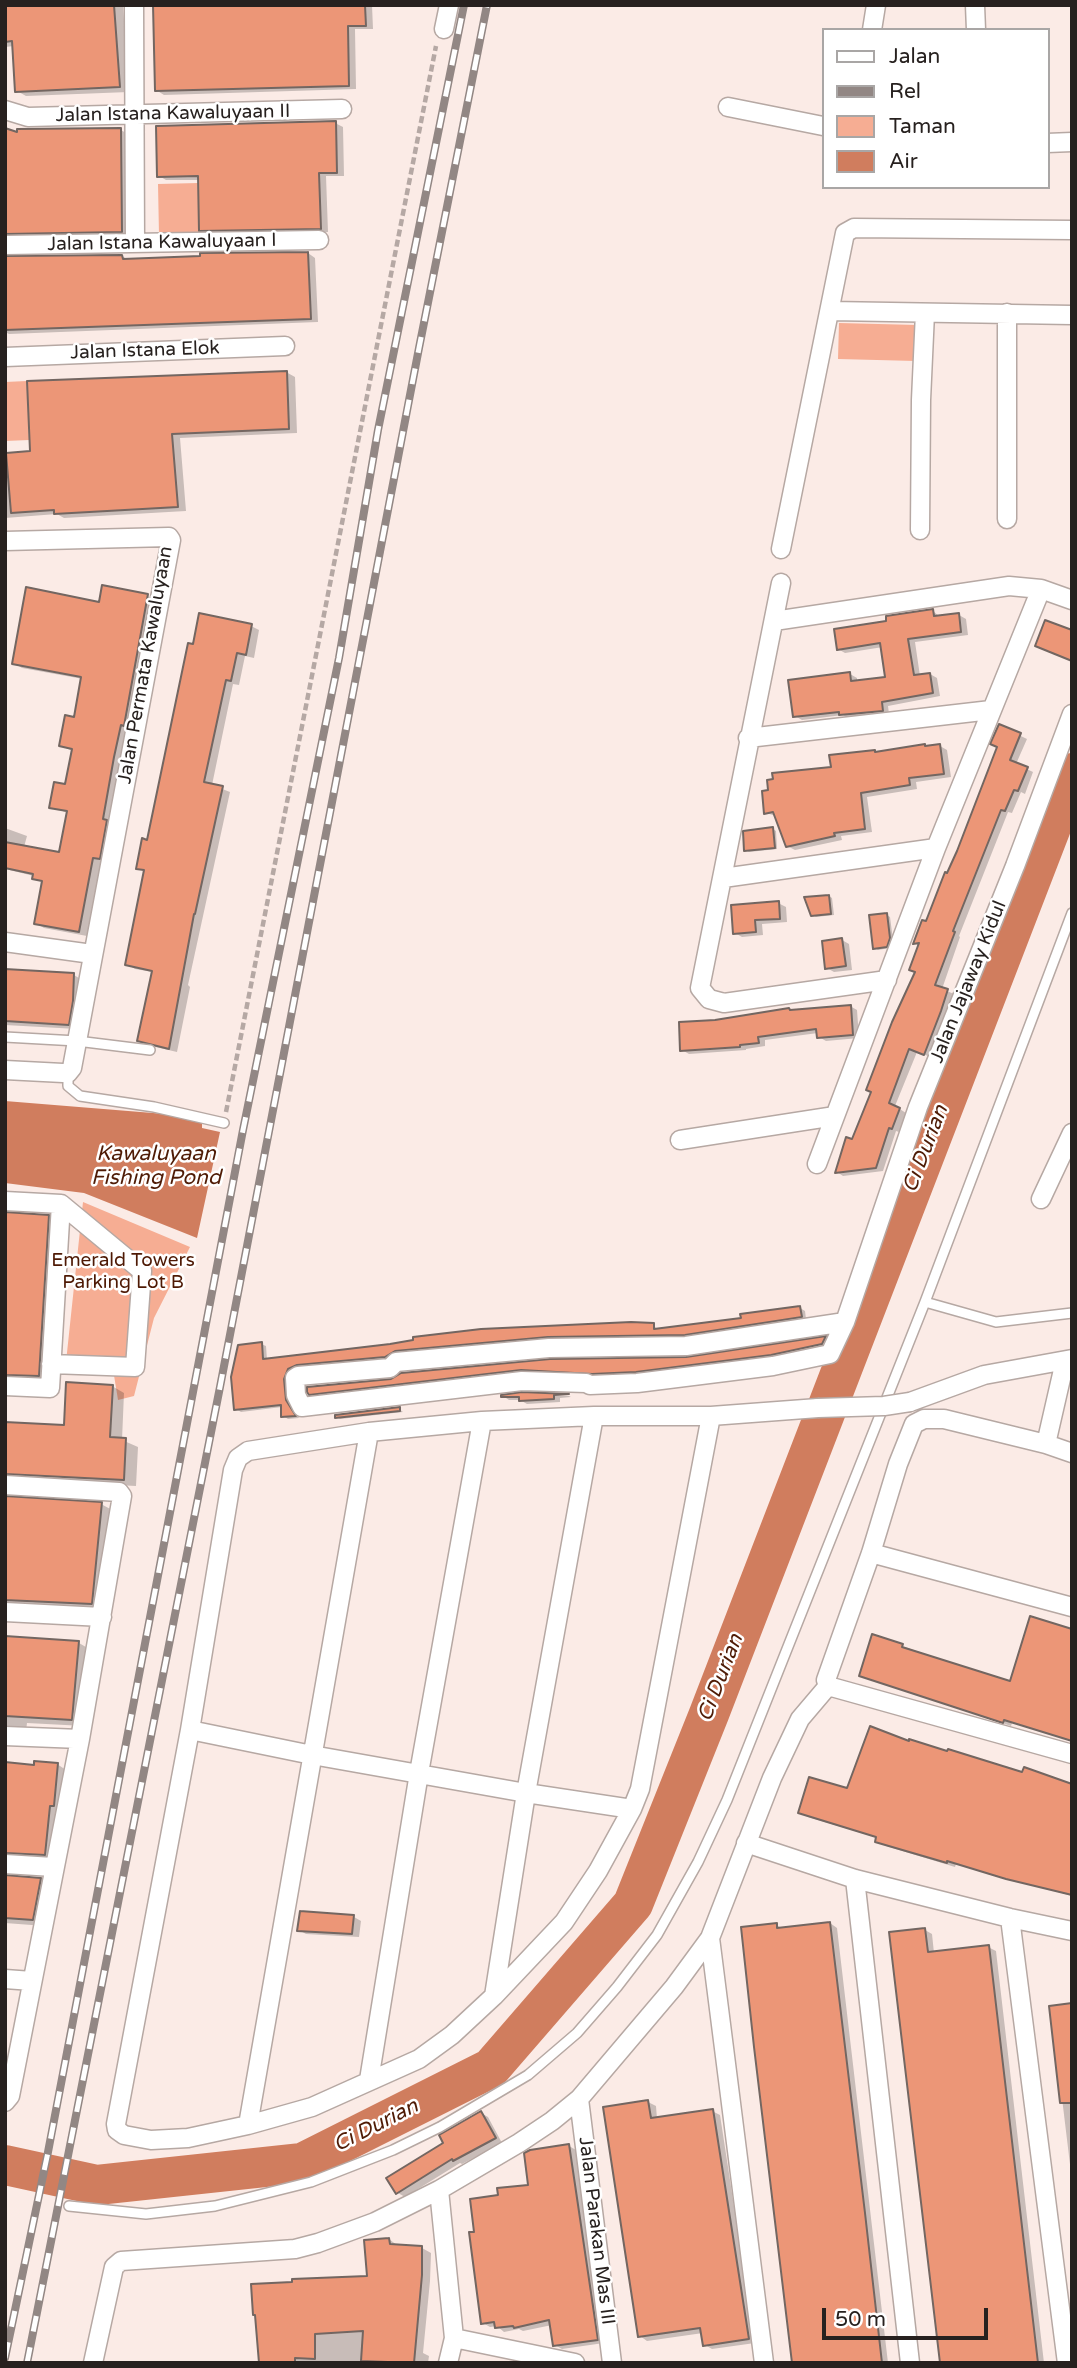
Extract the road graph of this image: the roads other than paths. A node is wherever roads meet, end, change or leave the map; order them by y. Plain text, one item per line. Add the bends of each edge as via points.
1 (134, 5) edge
2 (449, 5) edge
3 (876, 5) edge
4 (975, 5) edge
5 (872, 28) edge
6 (976, 28) edge
7 (444, 29) road end
8 (728, 107) dead end
9 (5, 110) edge
10 (342, 110) dead end
11 (135, 114) junction
12 (822, 127) edge
13 (1072, 142) edge
14 (1049, 143) edge
15 (1072, 230) edge
16 (319, 240) dead end
17 (135, 243) junction
18 (5, 245) edge
19 (830, 311) junction
20 (925, 313) junction
21 (1007, 313) junction
22 (1072, 315) edge
23 (285, 346) dead end
24 (5, 357) edge
25 (1007, 519) dead end
26 (920, 530) dead end
27 (5, 541) edge
28 (780, 549) dead end
29 (781, 583) dead end
30 (1041, 589) junction
31 (1068, 594) edge
32 (774, 621) junction
33 (991, 710) junction
34 (1072, 714) edge
35 (748, 738) junction
36 (936, 848) junction
37 (723, 878) junction
38 (1072, 914) edge
39 (5, 942) edge
40 (92, 954) junction
41 (887, 980) junction
42 (5, 1037) edge
43 (77, 1041) junction
44 (150, 1050) dead end
45 (5, 1070) edge
46 (68, 1073) junction
47 (835, 1116) junction
48 (224, 1123) road end
49 (1072, 1133) edge
50 (680, 1140) dead end
51 (817, 1164) dead end
52 (1041, 1199) dead end
53 (5, 1201) edge
54 (61, 1204) junction
55 (925, 1302) junction
56 (1072, 1313) edge
57 (845, 1322) junction
58 (1069, 1360) edge
59 (51, 1364) junction
60 (5, 1386) edge
61 (594, 1416) junction
62 (711, 1416) junction
63 (482, 1421) junction
64 (369, 1432) junction
65 (1046, 1444) junction
66 (1072, 1453) edge
67 (5, 1485) edge
68 (871, 1553) junction
69 (1072, 1607) edge
70 (5, 1612) edge
71 (102, 1617) junction
72 (828, 1686) junction
73 (190, 1730) junction
74 (5, 1735) edge
75 (80, 1739) junction
76 (1072, 1754) edge
77 (312, 1755) junction
78 (419, 1773) junction
79 (526, 1793) junction
80 (632, 1809) junction
81 (746, 1843) junction
82 (5, 1864) edge
83 (53, 1867) junction
84 (855, 1879) junction
85 (1010, 1918) junction
86 (1072, 1931) edge
87 (710, 1938) junction
88 (5, 1979) edge
89 (32, 1981) junction
90 (494, 1996) junction
91 (369, 2080) junction
92 (579, 2099) junction
93 (6, 2101) edge
94 (248, 2125) junction
95 (439, 2190) junction
96 (69, 2206) dead end
97 (454, 2338) junction
98 (93, 2363) edge
99 (448, 2363) edge
100 (575, 2363) edge
101 (612, 2363) edge
102 (764, 2363) edge
103 (910, 2363) edge
104 (1067, 2363) edge

1 - 11 street
2 - 7 street
3 - 5 street
4 - 6 street
8 - 12 street
9 - 11 street, Jalan Istana Kawaluyaan II via 28,117
10 - 11 street, Jalan Istana Kawaluyaan II
11 - 17 street
13 - 14 street
15 - 19 street via 849,230
16 - 17 street, Jalan Istana Kawaluyaan I
17 - 18 street, Jalan Istana Kawaluyaan I
19 - 20 street
19 - 28 street
20 - 21 street
20 - 26 street
21 - 22 street
21 - 25 street
23 - 24 street, Jalan Istana Elok
27 - 40 street, Jalan Permata Kawaluyaan via 171,540
29 - 32 street
30 - 31 street
30 - 32 street via 1009,586
30 - 33 street
32 - 35 street
33 - 35 street
33 - 36 street
34 - 57 street, Jalan Jajaway Kidul via 918,1107
35 - 37 street
36 - 37 street
36 - 41 street
37 - 41 street via 700,988 709,999 724,1003
38 - 55 lane
39 - 40 street
40 - 43 street, Jalan Permata Kawaluyaan
41 - 47 street
42 - 43 lane
43 - 44 lane
43 - 46 street, Jalan Permata Kawaluyaan
45 - 46 street
46 - 48 lane via 68,1086 80,1096
47 - 50 street
47 - 51 street
49 - 52 street
53 - 54 street
54 - 59 street
54 - 59 street via 142,1271 135,1367
55 - 56 lane via 996,1322
55 - 96 lane via 727,1800 698,1862 657,1935 577,2033 528,2075 472,2110 393,2150 311,2182 177,2212 146,2214
57 - 57 street, Jalan Jajaway Kidul via 830,1353 773,1366 637,1383 522,1381 302,1408 296,1395 295,1378 390,1368 396,1362 505,1351 686,1346
58 - 62 street, bridge via 984,1375 910,1402
58 - 65 street
59 - 60 street via 50,1388
61 - 62 street
61 - 63 street
61 - 79 street
62 - 80 street via 640,1789
63 - 64 street
63 - 78 street
64 - 73 street via 248,1451 238,1458
64 - 77 street
65 - 66 street
65 - 68 street via 944,1419 914,1424
67 - 71 street via 119,1492 122,1496
68 - 69 street
68 - 72 street via 826,1680
70 - 71 street
71 - 75 street
72 - 76 street
72 - 81 street via 800,1719
73 - 77 street
73 - 94 street via 116,2124 124,2135 151,2140 188,2138
74 - 75 street
75 - 83 street
77 - 78 street
77 - 94 street
78 - 79 street
78 - 91 street
79 - 80 street
79 - 90 street
80 - 90 street via 564,1922
81 - 84 street
81 - 87 street
82 - 83 street
83 - 89 street
84 - 85 street
84 - 103 street
85 - 86 street
85 - 104 street
87 - 92 street
87 - 102 street
88 - 89 street
89 - 93 street
90 - 91 street via 419,2059
91 - 94 street via 312,2107
92 - 95 street via 519,2143
92 - 101 street, Jalan Parakan Mas III
95 - 97 street
95 - 98 street via 375,2222 295,2249 121,2261 114,2267
97 - 99 street
97 - 100 street

